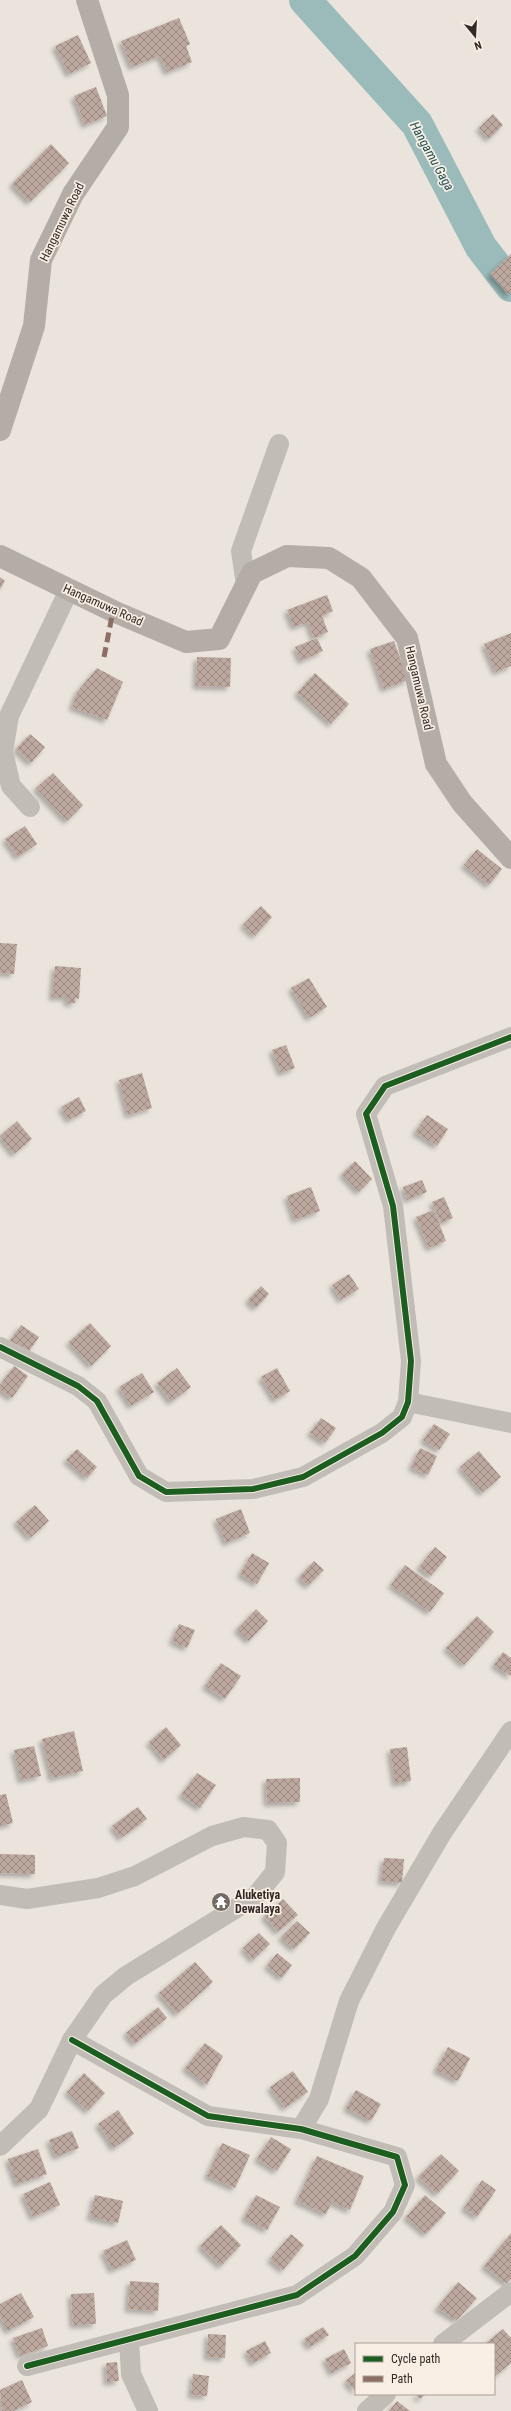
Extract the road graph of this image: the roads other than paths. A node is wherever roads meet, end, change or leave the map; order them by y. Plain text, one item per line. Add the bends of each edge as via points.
1 (87, 0) edge
2 (0, 430) edge
3 (279, 444) dead end
4 (0, 556) edge
5 (246, 585) junction
6 (69, 590) junction
7 (30, 806) dead end
8 (511, 858) edge
9 (511, 1037) edge
10 (0, 1347) edge
11 (408, 1402) junction
12 (511, 1423) edge
13 (511, 1731) edge
14 (0, 1895) edge
15 (72, 2040) junction
16 (301, 2129) junction
17 (0, 2146) edge
18 (511, 2292) edge
19 (130, 2339) junction
20 (444, 2343) edge
21 (27, 2366) dead end
22 (385, 2395) edge
23 (148, 2411) edge
24 (367, 2411) edge

1 - 2 street, Hangamuwa Road via 118,95 118,127 73,194 42,260 34,326
3 - 5 street via 240,551
4 - 6 street, Hangamuwa Road
5 - 6 street, Hangamuwa Road via 219,639 186,642
5 - 8 street, Hangamuwa Road via 252,573 287,556 329,558 360,578 407,638 436,764 462,803
6 - 7 street via 8,716 3,752 11,786
9 - 11 street via 385,1086 366,1114 393,1206 411,1362
10 - 11 street via 78,1386 97,1401 139,1476 166,1492 253,1489 303,1477 382,1433 402,1417
11 - 12 street
13 - 16 street via 442,1833 386,1928 349,2001 319,2099
14 - 15 street via 27,1899 98,1888 135,1876 212,1836 244,1827 268,1830 277,1843 276,1872 256,1896 126,1976 103,1995
15 - 16 street via 208,2116
15 - 17 street via 40,2110
16 - 19 street via 397,2157 405,2185 393,2212 355,2256 297,2294
18 - 20 street
19 - 21 street
19 - 23 street via 132,2374
22 - 24 street

